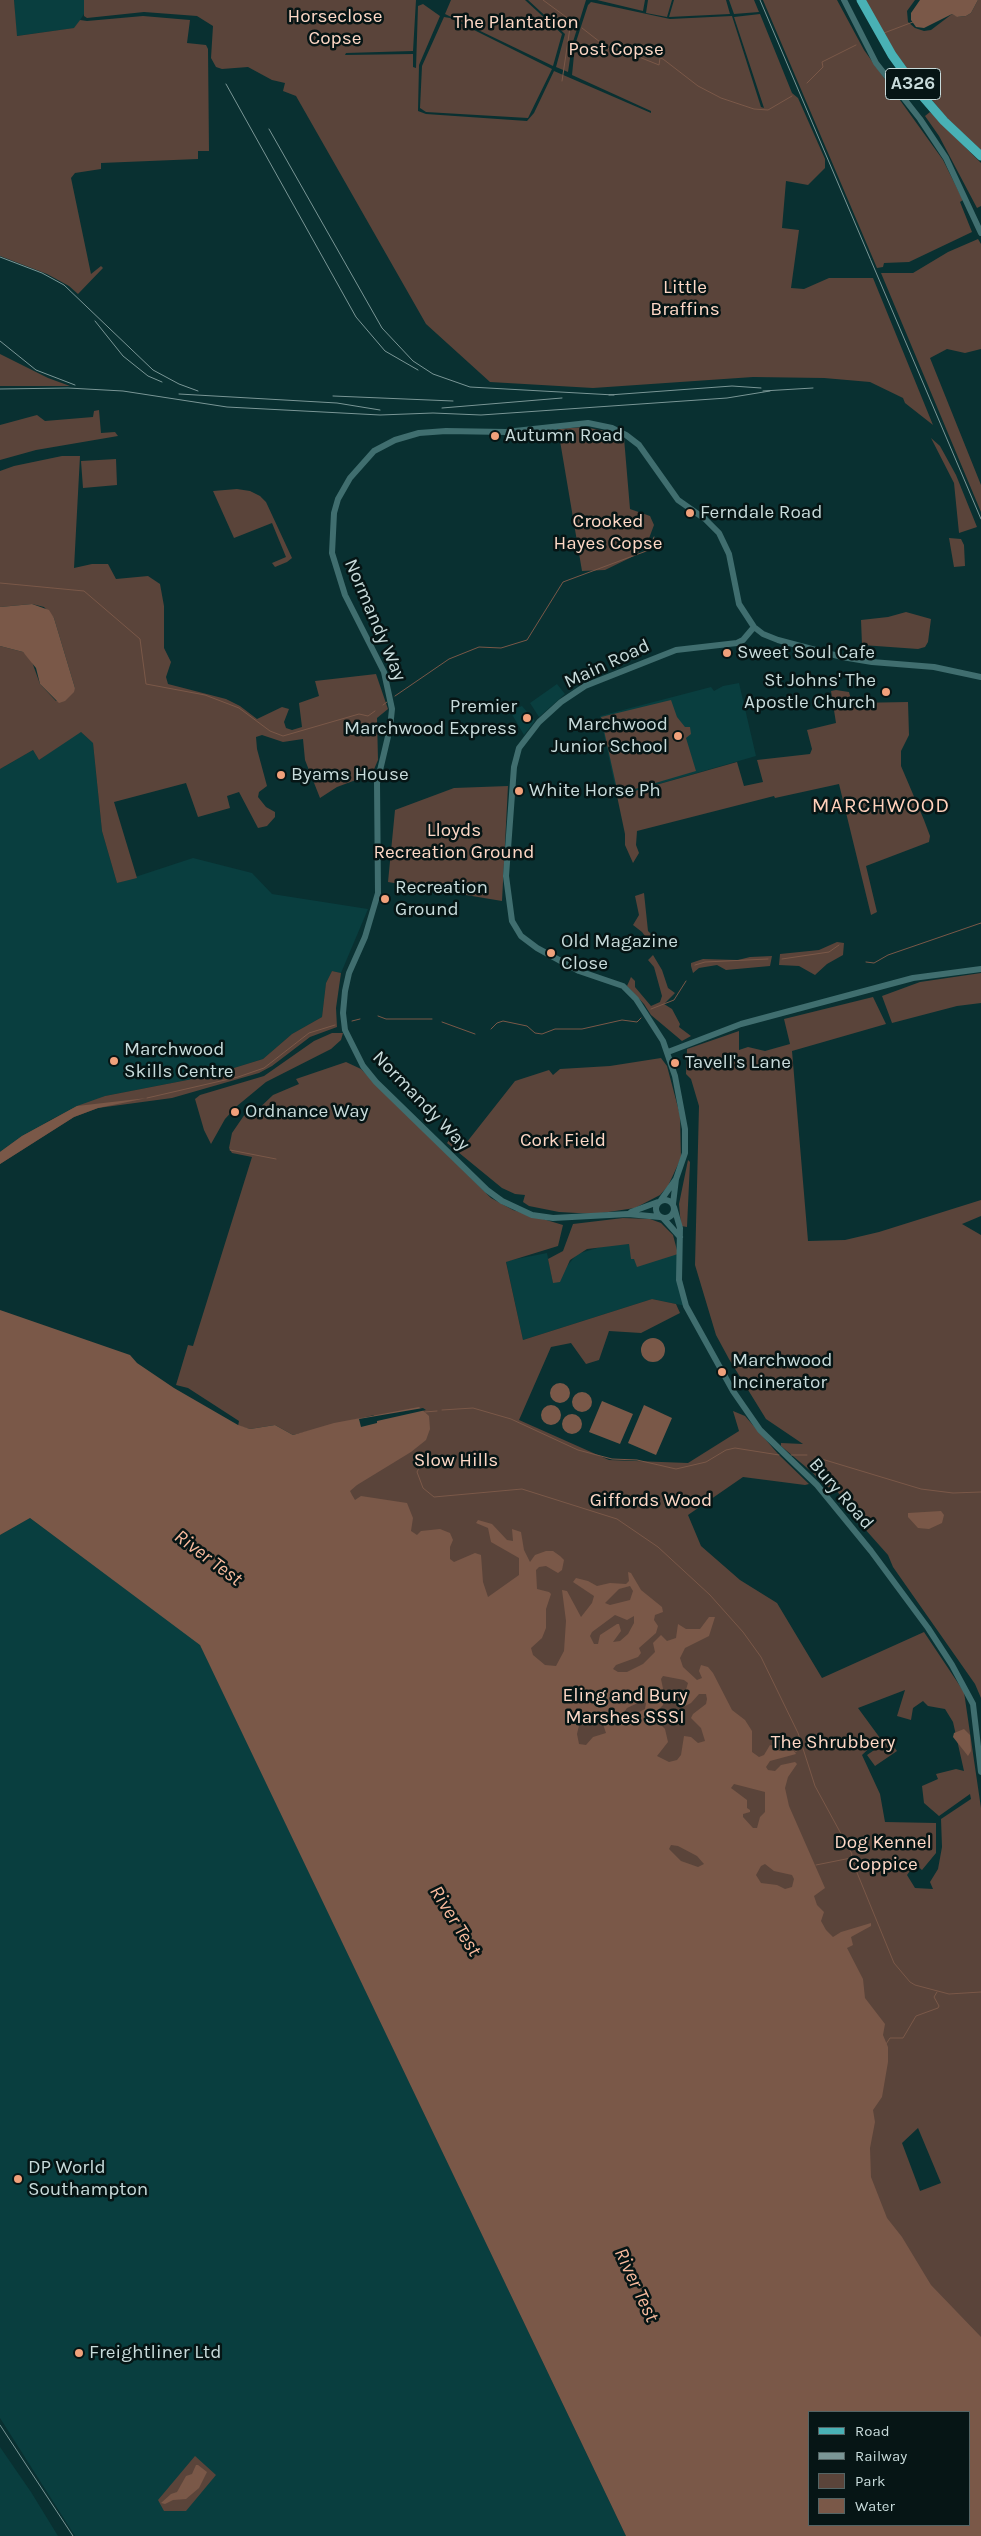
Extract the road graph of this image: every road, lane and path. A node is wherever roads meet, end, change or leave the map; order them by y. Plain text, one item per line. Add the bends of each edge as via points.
1 (844, 0) edge
2 (861, 0) edge
3 (981, 156) edge
4 (981, 233) edge
5 (754, 627) junction
6 (981, 677) edge
7 (981, 968) edge
8 (668, 1052) junction
9 (676, 1179) junction
10 (659, 1201) junction
11 (673, 1205) junction
12 (628, 1214) junction
13 (662, 1217) junction
14 (680, 1237) junction
15 (981, 1772) edge

1 - 4 street via 876,63 946,158
2 - 3 main road, A326 via 918,91
5 - 6 street via 778,640 842,657 934,667
5 - 8 street, Main Road via 740,642 676,650 585,686 539,722 522,744 515,760 506,876 507,900 515,928 531,944 572,968 623,986 649,1017
5 - 12 street, Normandy Way via 738,604 729,554 723,540 709,523 682,504 639,445 607,426 588,423 506,432 436,431 395,440 364,460 338,499 331,530 337,574 381,664 392,709 377,783 378,893 345,991 343,1015 350,1043 376,1082 502,1201 532,1215 553,1218
7 - 8 street via 913,978 741,1024
8 - 9 street, Main Road via 685,1129 685,1153
9 - 10 street
9 - 11 street, Bury Road
10 - 11 street via 668,1200
10 - 12 street, Normandy Way
10 - 13 street via 656,1210
11 - 13 street via 672,1215
11 - 14 street, Bury Road
12 - 13 street, Normandy Way
13 - 14 street
14 - 15 street, Bury Road via 679,1280 686,1306 733,1391 760,1430 817,1485 928,1628 973,1704

